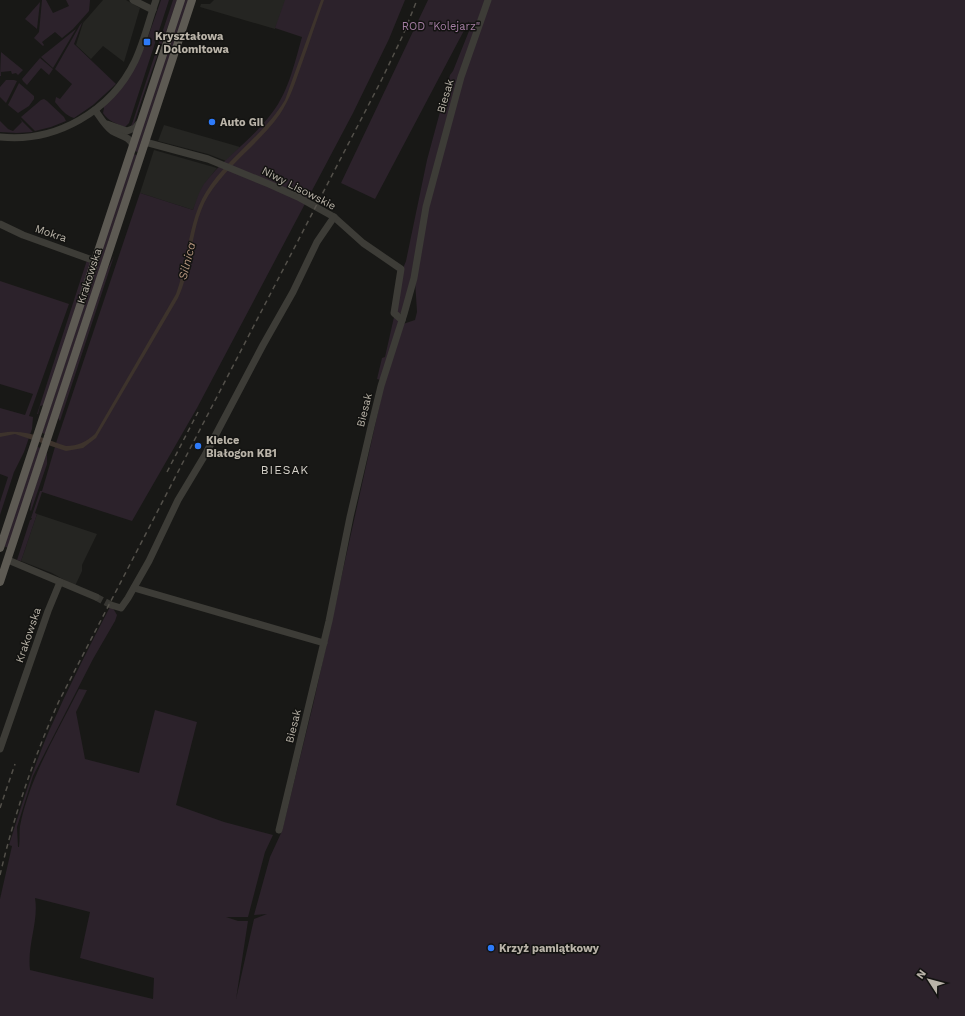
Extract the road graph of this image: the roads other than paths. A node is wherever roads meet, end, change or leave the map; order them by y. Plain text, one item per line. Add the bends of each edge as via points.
1 (133, 0) edge
2 (156, 0) edge
3 (181, 0) edge
4 (192, 0) edge
5 (488, 0) edge
6 (153, 10) junction
7 (95, 110) junction
8 (141, 120) junction
9 (105, 123) junction
10 (0, 137) edge
11 (145, 142) junction
12 (133, 146) junction
13 (334, 218) junction
14 (0, 224) edge
15 (95, 261) junction
16 (402, 320) junction
17 (0, 548) edge
18 (8, 560) junction
19 (0, 582) edge
20 (60, 582) junction
21 (134, 588) junction
22 (96, 597) tunnel mouth
23 (110, 605) tunnel mouth
24 (324, 643) junction
25 (0, 749) edge
26 (279, 830) dead end

1 - 6 street
2 - 6 street
3 - 8 main road, Krakowska
4 - 11 main road, Krakowska
5 - 16 street, Biesak via 441,149 426,207 414,278
6 - 7 street via 130,70 114,93
7 - 9 street
7 - 10 street via 58,131 32,138
8 - 9 street via 135,128 127,131
8 - 12 main road, Krakowska
9 - 12 street via 111,130 130,140
11 - 13 street, Niwy Lisowskie via 228,167 298,197
11 - 18 main road, Krakowska
12 - 15 main road, Krakowska
13 - 16 street, Niwy Lisowskie via 363,243 401,269 394,313
13 - 21 street via 317,242 293,292 179,498 157,547
14 - 15 street, Mokra
15 - 17 main road, Krakowska
16 - 24 street, Biesak via 371,427
18 - 19 main road, Krakowska
18 - 20 street
20 - 22 street
20 - 25 street, Krakowska
21 - 23 street via 122,607
21 - 24 street
24 - 26 street, Biesak

